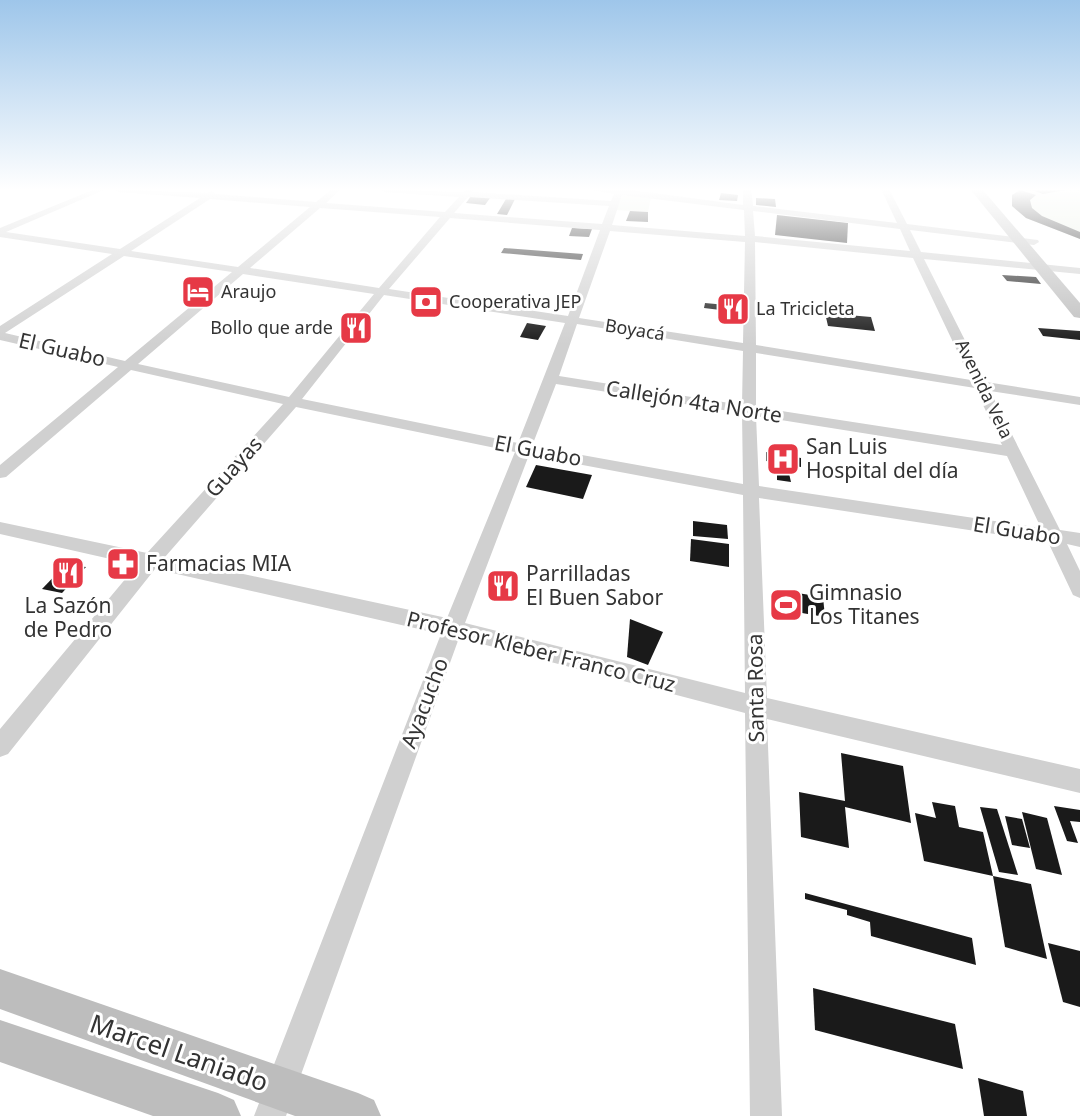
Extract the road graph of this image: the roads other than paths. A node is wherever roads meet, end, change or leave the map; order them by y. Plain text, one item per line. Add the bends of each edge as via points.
1 (51, 241) edge
2 (137, 241) edge
3 (275, 241) edge
4 (424, 241) edge
5 (601, 241) edge
6 (750, 241) edge
7 (772, 241) edge
8 (910, 241) edge
9 (1027, 241) edge
10 (118, 253) junction
11 (917, 255) junction
12 (1050, 268) junction
13 (239, 271) junction
14 (1080, 271) edge
15 (380, 292) junction
16 (1080, 296) edge
17 (1080, 313) edge
18 (572, 320) junction
19 (0, 334) edge
20 (748, 349) junction
21 (125, 364) junction
22 (550, 379) junction
23 (983, 387) junction
24 (293, 401) junction
25 (1080, 401) edge
26 (749, 412) junction
27 (523, 449) junction
28 (1015, 452) junction
29 (0, 473) edge
30 (753, 491) junction
31 (0, 528) edge
32 (1054, 536) junction
33 (1080, 540) edge
34 (150, 562) junction
35 (1080, 590) edge
36 (453, 628) junction
37 (756, 706) junction
38 (0, 746) edge
39 (1080, 781) edge
40 (0, 990) edge
41 (0, 1041) edge
42 (275, 1102) edge
43 (218, 1116) edge
44 (358, 1116) edge
45 (766, 1116) edge

1 - 10 street, Boyacá
2 - 10 street
3 - 13 street
4 - 15 street, Guayas
5 - 18 street, Ayacucho
6 - 20 street, Santa Rosa
7 - 11 street
8 - 11 street, Avenida Vela
9 - 12 main road
10 - 13 street, Boyacá
10 - 19 street
11 - 12 street
11 - 23 street, Avenida Vela
12 - 14 street
12 - 16 main road
12 - 17 main road
13 - 15 street, Boyacá
13 - 21 street
15 - 18 street, Boyacá
15 - 24 street, Guayas
18 - 20 street, Boyacá
18 - 22 street, Ayacucho
19 - 21 street, El Guabo
20 - 23 street, Boyacá
20 - 26 street, Santa Rosa
21 - 24 street, El Guabo
21 - 29 street
22 - 26 street, Callejón 4ta Norte
22 - 27 street, Ayacucho
23 - 25 street, Boyacá
23 - 28 street, Avenida Vela
24 - 27 street, El Guabo
24 - 34 street, Guayas
26 - 28 street, Callejón 4ta Norte
26 - 30 street, Santa Rosa
27 - 30 street, El Guabo
27 - 36 street, Ayacucho
28 - 32 street, Avenida Vela
30 - 32 street, El Guabo
30 - 37 street, Santa Rosa
31 - 34 street, Profesor Kleber Franco Cruz
32 - 33 street, El Guabo
32 - 35 street, Avenida Vela
34 - 36 street, Profesor Kleber Franco Cruz
34 - 38 street, Guayas
36 - 37 street, Profesor Kleber Franco Cruz
36 - 42 street, Ayacucho
37 - 39 street, Profesor Kleber Franco Cruz
37 - 45 street, Santa Rosa
40 - 42 main road, Marcel Laniado
41 - 43 main road, Marcel Laniado
42 - 44 main road, Marcel Laniado

